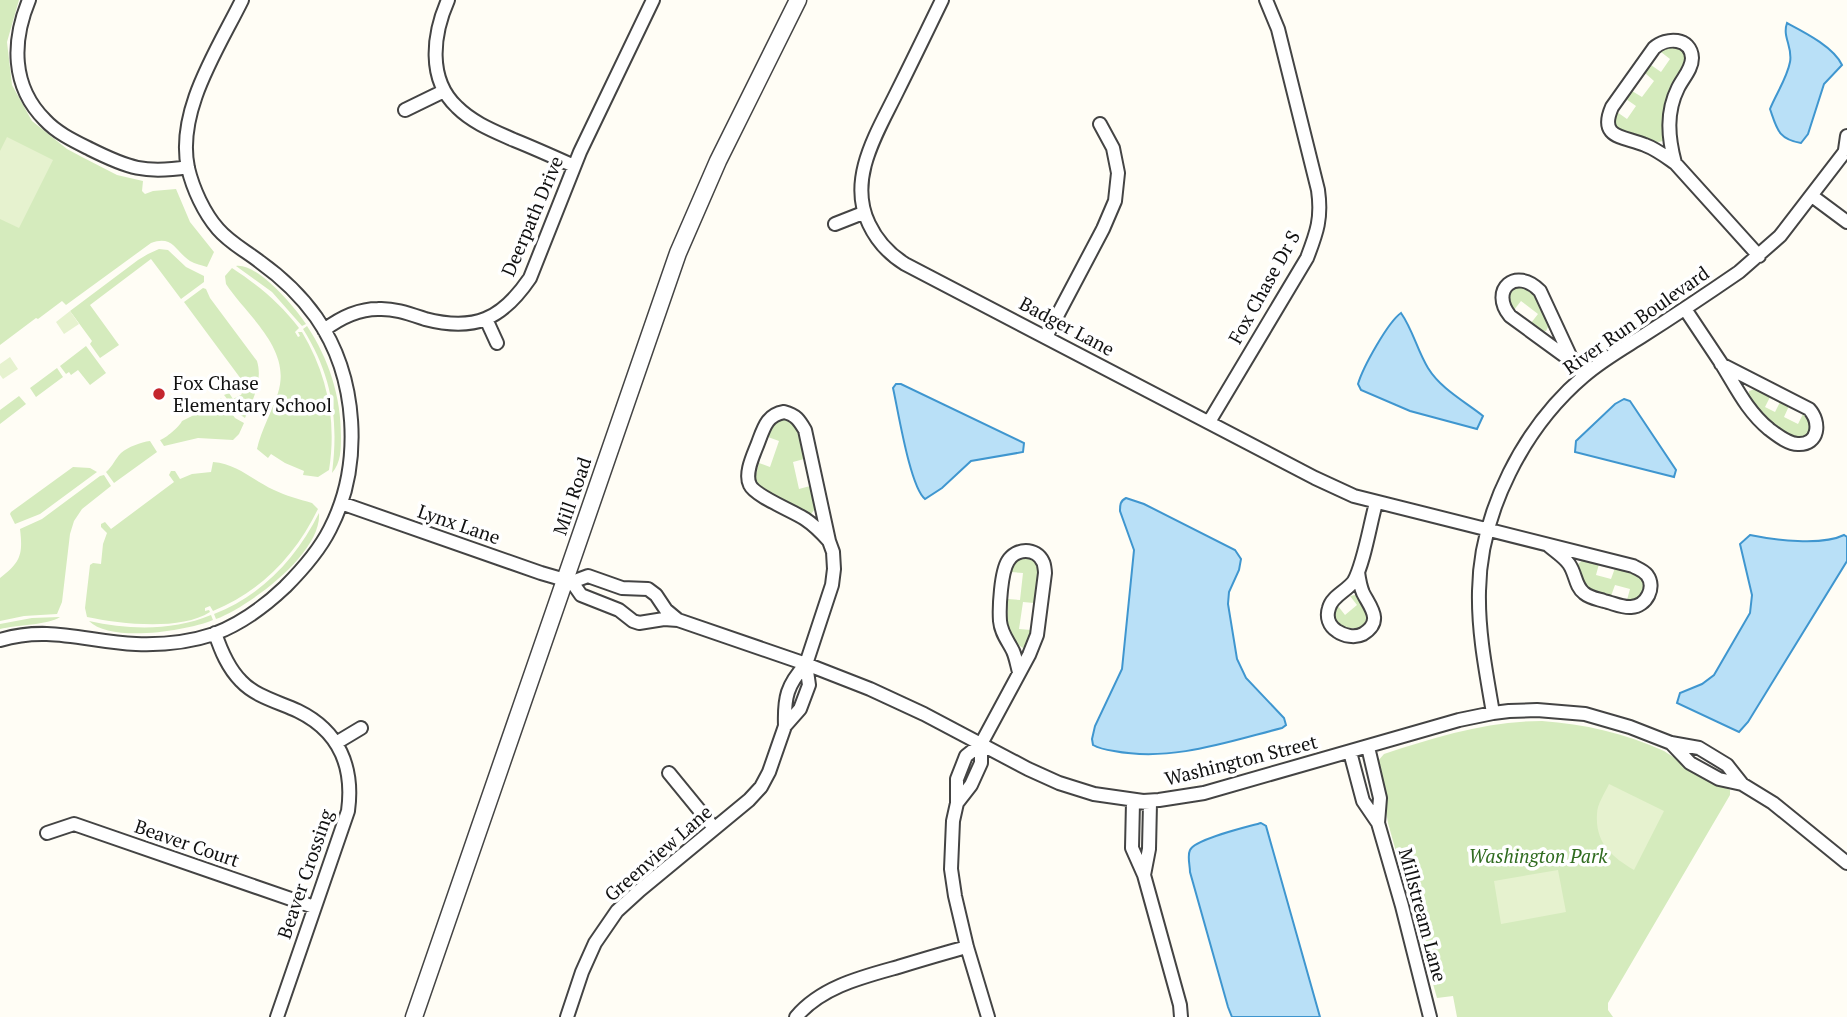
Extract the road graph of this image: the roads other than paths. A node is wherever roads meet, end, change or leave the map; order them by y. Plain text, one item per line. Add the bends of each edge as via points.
1 (29, 0) edge
2 (242, 0) edge
3 (448, 0) edge
4 (653, 0) edge
5 (798, 0) edge
6 (942, 0) edge
7 (1266, 0) edge
8 (444, 91) junction
9 (405, 110) dead end
10 (1100, 124) dead end
11 (1847, 136) edge
12 (1846, 149) edge
13 (1675, 163) junction
14 (574, 166) junction
15 (188, 167) junction
16 (1812, 195) junction
17 (863, 213) junction
18 (1846, 221) edge
19 (835, 225) dead end
20 (1759, 256) junction
21 (1685, 309) junction
22 (486, 319) junction
23 (324, 330) junction
24 (1046, 337) junction
25 (498, 343) dead end
26 (1573, 362) junction
27 (1721, 364) junction
28 (1584, 376) junction
29 (1209, 422) junction
30 (341, 503) junction
31 (1376, 503) junction
32 (1488, 530) junction
33 (830, 541) junction
34 (1549, 546) junction
35 (1358, 572) junction
36 (569, 581) junction
37 (678, 620) junction
38 (215, 634) junction
39 (0, 640) edge
40 (806, 664) junction
41 (1019, 672) junction
42 (1493, 713) junction
43 (361, 728) dead end
44 (336, 743) junction
45 (981, 744) junction
46 (1368, 747) junction
47 (1350, 752) junction
48 (669, 773) dead end
49 (1143, 801) junction
50 (1378, 823) junction
51 (715, 828) junction
52 (47, 833) dead end
53 (1847, 863) edge
54 (314, 907) junction
55 (967, 947) junction
56 (277, 1017) edge
57 (414, 1017) edge
58 (567, 1017) edge
59 (796, 1017) edge
60 (988, 1017) edge
61 (1181, 1017) edge
62 (1430, 1017) edge

1 - 15 street via 20,22 18,66 23,87 44,120 71,139 127,166 155,171
2 - 15 street via 195,98 188,124
3 - 8 street via 436,34 435,54
4 - 14 street, Deerpath Drive
5 - 36 street, Mill Road via 678,253
6 - 17 street via 868,154 861,188
7 - 29 street, Fox Chase Dr S via 1278,29 1320,213 1307,258
8 - 9 street
8 - 14 street via 476,122
10 - 24 street via 1113,148 1118,173 1115,201
11 - 12 street, River Run Boulevard
12 - 16 street, River Run Boulevard
13 - 13 street via 1670,107 1692,62 1688,47 1668,40 1654,48 1608,117 1614,135 1644,144
13 - 20 street
14 - 22 street, Deerpath Drive via 530,278 507,307
15 - 23 street via 204,208 219,230 301,298
16 - 18 street
16 - 20 street, River Run Boulevard
17 - 19 street
17 - 24 street, Badger Lane via 877,239 898,259
20 - 21 street, River Run Boulevard
21 - 27 street
21 - 28 street, River Run Boulevard
22 - 23 street, Deerpath Drive via 443,323 393,310 362,310
22 - 25 street
23 - 30 street via 344,379 350,413 351,450
24 - 29 street, Badger Lane
26 - 26 street via 1540,290 1522,279 1511,282 1504,290 1503,308
26 - 28 street
27 - 27 street via 1752,413 1770,429 1799,445 1815,435 1817,425 1810,409
28 - 32 street, River Run Boulevard via 1538,425 1500,493
29 - 31 street, Badger Lane
30 - 36 street, Lynx Lane
30 - 38 street via 330,531 304,568 273,598
31 - 32 street, Badger Lane
31 - 35 street
32 - 34 street, Badger Lane
32 - 42 street, River Run Boulevard via 1479,589 1480,634
33 - 33 street, Greenview Lane via 804,430 793,414 775,414 764,428 750,466 750,485 805,519
33 - 40 street, Greenview Lane via 832,585
34 - 34 street, Badger Lane via 1643,570 1651,588 1648,598 1631,607 1585,595 1571,566
35 - 35 street via 1328,609 1329,623 1349,636 1365,633 1374,620
36 - 37 street, Washington Street via 581,595 619,610 633,621
36 - 37 street, Washington Street via 587,576 622,588 648,589
36 - 57 street, Mill Road
37 - 40 street, Washington Street
38 - 39 street via 135,644 46,633
38 - 44 street, Beaver Crossing via 241,682 300,712
40 - 45 street, Washington Street via 925,714
40 - 51 street, Greenview Lane via 809,685 800,709 785,726 761,787
41 - 41 street via 1037,635 1045,573 1044,562 1028,550 1017,552 1004,569 1000,610 1001,631
41 - 45 street
42 - 46 street, Washington Street
42 - 53 street, Washington Street via 1585,714 1671,743 1690,764 1773,803
43 - 44 street
44 - 54 street, Beaver Crossing via 348,775 348,811
45 - 49 street, Washington Street via 1059,783
45 - 55 street via 966,756 957,779 953,821 951,869
46 - 47 street, Washington Street
46 - 50 street, Millstream Lane via 1380,798
47 - 49 street, Washington Street via 1204,793
47 - 50 street, Millstream Lane via 1363,801
48 - 51 street
49 - 61 street via 1133,802 1132,848 1144,875
50 - 62 street, Millstream Lane
51 - 58 street, Greenview Lane via 617,911 595,943
52 - 54 street, Beaver Court via 74,824
54 - 56 street, Beaver Crossing
55 - 59 street via 852,980 824,994
55 - 60 street

